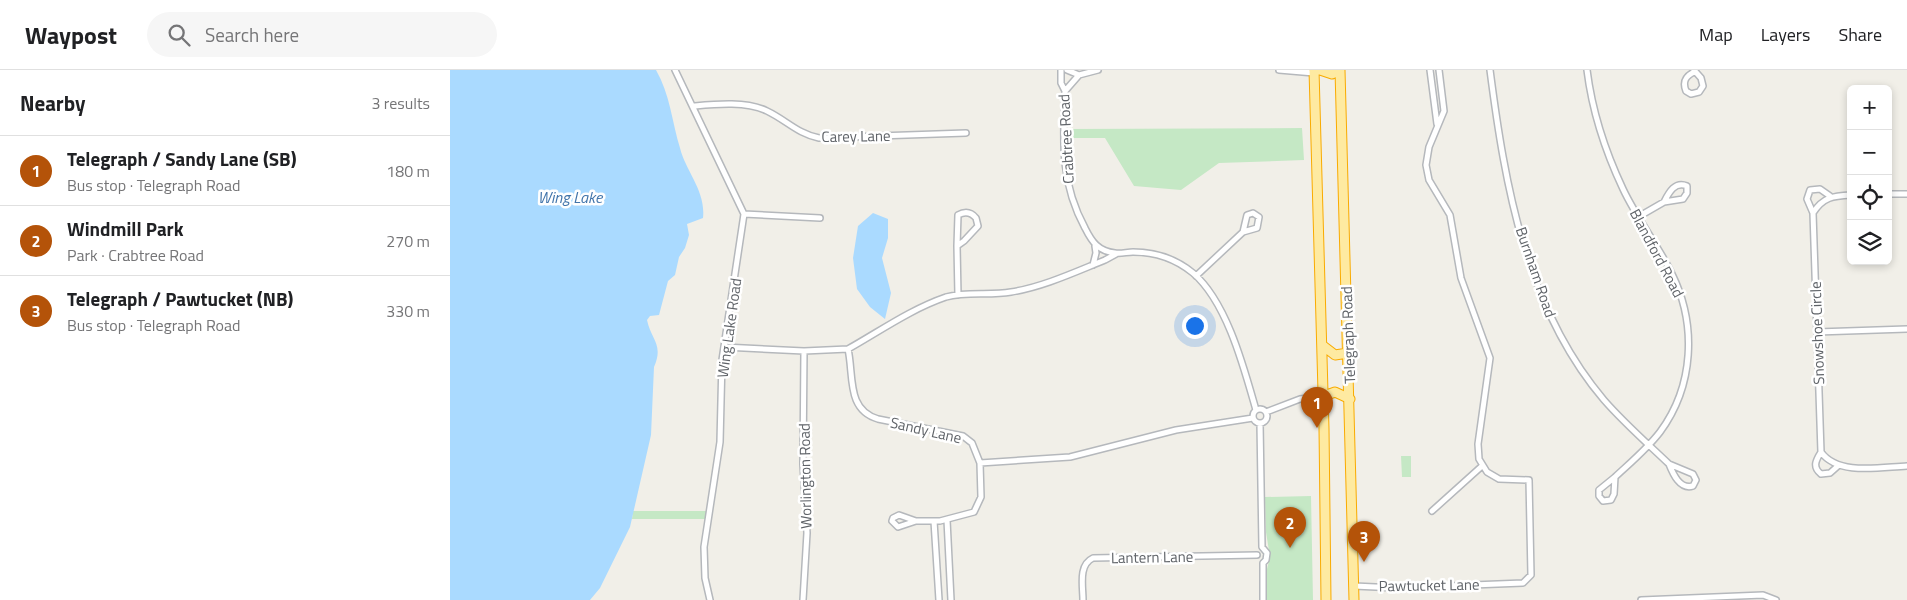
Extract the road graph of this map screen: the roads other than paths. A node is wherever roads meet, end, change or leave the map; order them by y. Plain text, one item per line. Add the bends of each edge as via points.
1 (675, 70) edge
2 (1061, 70) edge
3 (1067, 70) edge
4 (1098, 70) edge
5 (1278, 70) edge
6 (1340, 70) edge
7 (1430, 70) edge
8 (1439, 70) edge
9 (1490, 70) edge
10 (1587, 70) edge
11 (1316, 71) edge
12 (1694, 71) edge
13 (1079, 75) junction
14 (1065, 92) junction
15 (694, 106) junction
16 (1437, 124) junction
17 (966, 133) dead end
18 (1892, 194) edge
19 (1907, 194) edge
20 (1847, 195) edge
21 (1830, 196) junction
22 (1664, 202) junction
23 (1813, 213) junction
24 (744, 214) junction
25 (1638, 217) junction
26 (820, 218) dead end
27 (1243, 232) dead end
28 (956, 246) junction
29 (1095, 246) junction
30 (1116, 254) junction
31 (1093, 265) junction
32 (1196, 276) junction
33 (958, 295) junction
34 (1907, 330) edge
35 (1817, 332) junction
36 (1322, 345) junction
37 (724, 347) junction
38 (848, 349) junction
39 (804, 351) junction
40 (1348, 353) junction
41 (1324, 396) junction
42 (1350, 399) junction
43 (1256, 410) junction
44 (1266, 412) junction
45 (1253, 418) junction
46 (1260, 423) junction
47 (1649, 445) junction
48 (1821, 452) junction
49 (980, 463) junction
50 (1670, 464) junction
51 (1839, 465) junction
52 (1482, 466) junction
53 (1907, 466) edge
54 (1615, 477) junction
55 (1432, 512) dead end
56 (947, 520) junction
57 (916, 521) dead end
58 (934, 521) junction
59 (1262, 547) junction
60 (1257, 555) junction
61 (1263, 563) junction
62 (1354, 586) junction
63 (710, 600) edge
64 (803, 600) edge
65 (939, 600) edge
66 (951, 600) edge
67 (1083, 600) edge
68 (1264, 600) edge
69 (1326, 600) edge
70 (1354, 600) edge
71 (1641, 600) edge
72 (1776, 600) edge

1 - 15 street
2 - 14 street, Crabtree Road
3 - 13 street
4 - 13 street
5 - 11 street
6 - 11 highway via 1332,74
6 - 40 highway, Telegraph Road
7 - 16 street
8 - 16 street via 1444,111
9 - 47 street, Burnham Road via 1511,192 1527,256 1545,305 1595,389
10 - 25 street, Blandford Road via 1602,135 1623,190
11 - 36 highway, Telegraph Road
12 - 12 street via 1703,86 1700,92 1691,94 1684,84 1686,77
13 - 14 street
14 - 29 street, Crabtree Road via 1066,181 1077,214
15 - 17 street, Carey Lane via 759,108 797,130 819,138
15 - 24 street
16 - 52 street via 1426,158 1427,172 1450,216 1461,278 1490,358 1478,444
18 - 19 street
20 - 21 street, Snowshoe Circle
21 - 23 street
21 - 23 street, Snowshoe Circle via 1820,189 1810,190 1806,199
22 - 22 street via 1683,199 1687,193 1686,186 1676,186
22 - 25 street
23 - 35 street, Snowshoe Circle
24 - 26 street
24 - 37 street, Wing Lake Road
25 - 47 street, Blandford Road via 1678,287 1689,331 1687,369 1680,394 1670,416
27 - 32 street
28 - 28 street via 958,215 971,214 976,218 977,228
28 - 33 street
29 - 30 street
29 - 31 street
30 - 31 street
30 - 32 street via 1155,254 1178,263
31 - 33 street via 1022,290
32 - 43 street via 1235,341
33 - 38 street via 916,310
34 - 35 street
35 - 48 street, Snowshoe Circle
36 - 40 highway via 1335,355
36 - 41 highway, Telegraph Road
37 - 39 street
37 - 63 street, Wing Lake Road via 720,437 704,548
38 - 39 street
38 - 49 street, Sandy Lane via 854,395 865,413 878,419 963,436 972,443
39 - 64 street, Worlington Road via 803,464 807,533
40 - 42 highway, Telegraph Road
41 - 42 highway via 1335,392
41 - 44 street via 1300,399
41 - 69 highway, Telegraph Road
42 - 62 highway, Telegraph Road
43 - 44 street
43 - 45 street
44 - 46 street via 1266,420
45 - 46 street
45 - 49 street via 1176,430 1070,457
46 - 59 street
47 - 50 street, Burnham Road
47 - 54 street, Blandford Road
48 - 51 street
48 - 51 street, Snowshoe Circle via 1815,464 1820,474 1830,473
49 - 56 street via 981,496 974,512
50 - 50 street via 1681,484 1693,486 1696,480 1693,474
51 - 53 street, Snowshoe Circle
52 - 55 street
52 - 62 street, Pawtucket Lane via 1500,479 1529,480 1531,575 1523,583 1397,588
54 - 54 street, Blandford Road via 1599,490 1603,501 1613,498
56 - 58 street
56 - 66 street
57 - 58 street
58 - 65 street
59 - 60 street
59 - 61 street via 1267,553
60 - 61 street
60 - 67 street, Lantern Lane via 1085,560
61 - 68 street
62 - 70 highway, Telegraph Road
71 - 72 street via 1764,595

